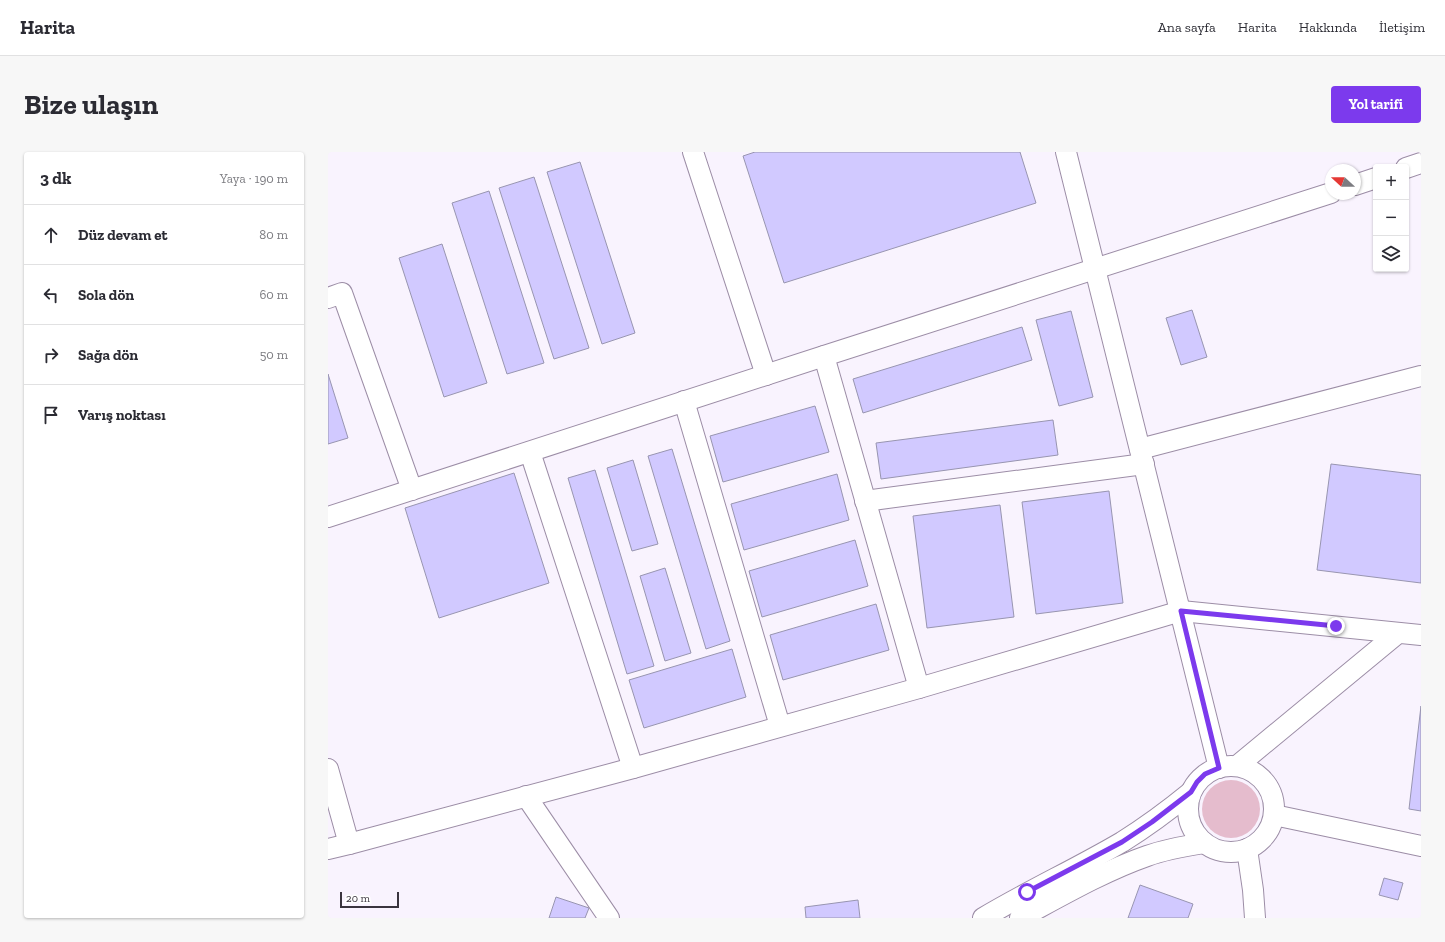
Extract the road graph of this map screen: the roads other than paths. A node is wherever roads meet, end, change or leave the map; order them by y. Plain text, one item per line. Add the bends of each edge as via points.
1 (693, 152) edge
2 (1066, 152) edge
3 (1421, 163) edge
4 (1409, 167) edge
5 (1373, 179) edge
6 (1361, 183) edge
7 (1325, 195) edge
8 (1095, 268) junction
9 (328, 298) edge
10 (824, 356) junction
11 (766, 375) junction
12 (1421, 376) edge
13 (684, 401) junction
14 (530, 452) junction
15 (1142, 456) junction
16 (412, 490) junction
17 (866, 501) junction
18 (328, 517) edge
19 (1181, 611) junction
20 (1398, 633) junction
21 (1421, 635) edge
22 (919, 688) junction
23 (780, 726) junction
24 (1228, 767) junction
25 (634, 768) junction
26 (328, 769) edge
27 (1191, 792) junction
28 (526, 796) junction
29 (1274, 815) junction
30 (1204, 843) junction
31 (349, 844) junction
32 (1421, 846) edge
33 (328, 848) edge
34 (1247, 849) junction
35 (610, 918) edge
36 (982, 918) edge
37 (1020, 918) edge
38 (1255, 918) edge

1 - 11 street
2 - 8 street
3 - 4 street
5 - 6 street
7 - 8 street
8 - 10 street
8 - 15 street
9 - 16 street via 342,293
10 - 11 street
10 - 17 street
11 - 13 street
12 - 15 street
13 - 14 street
13 - 23 street
14 - 16 street
14 - 25 street
15 - 17 street
15 - 19 street
16 - 18 street
17 - 22 street
19 - 20 street
19 - 22 street
19 - 24 street
20 - 21 street
20 - 24 street
22 - 23 street
23 - 25 street
24 - 27 street via 1205,774
24 - 29 street via 1248,769 1258,775 1271,793
25 - 28 street
26 - 31 street
27 - 30 street via 1188,814 1196,835
27 - 36 street via 1122,842
28 - 31 street
28 - 35 street
29 - 32 street
29 - 34 street via 1265,836
30 - 34 street via 1225,852
30 - 37 street via 1176,848 1127,864
31 - 33 street
34 - 38 street

